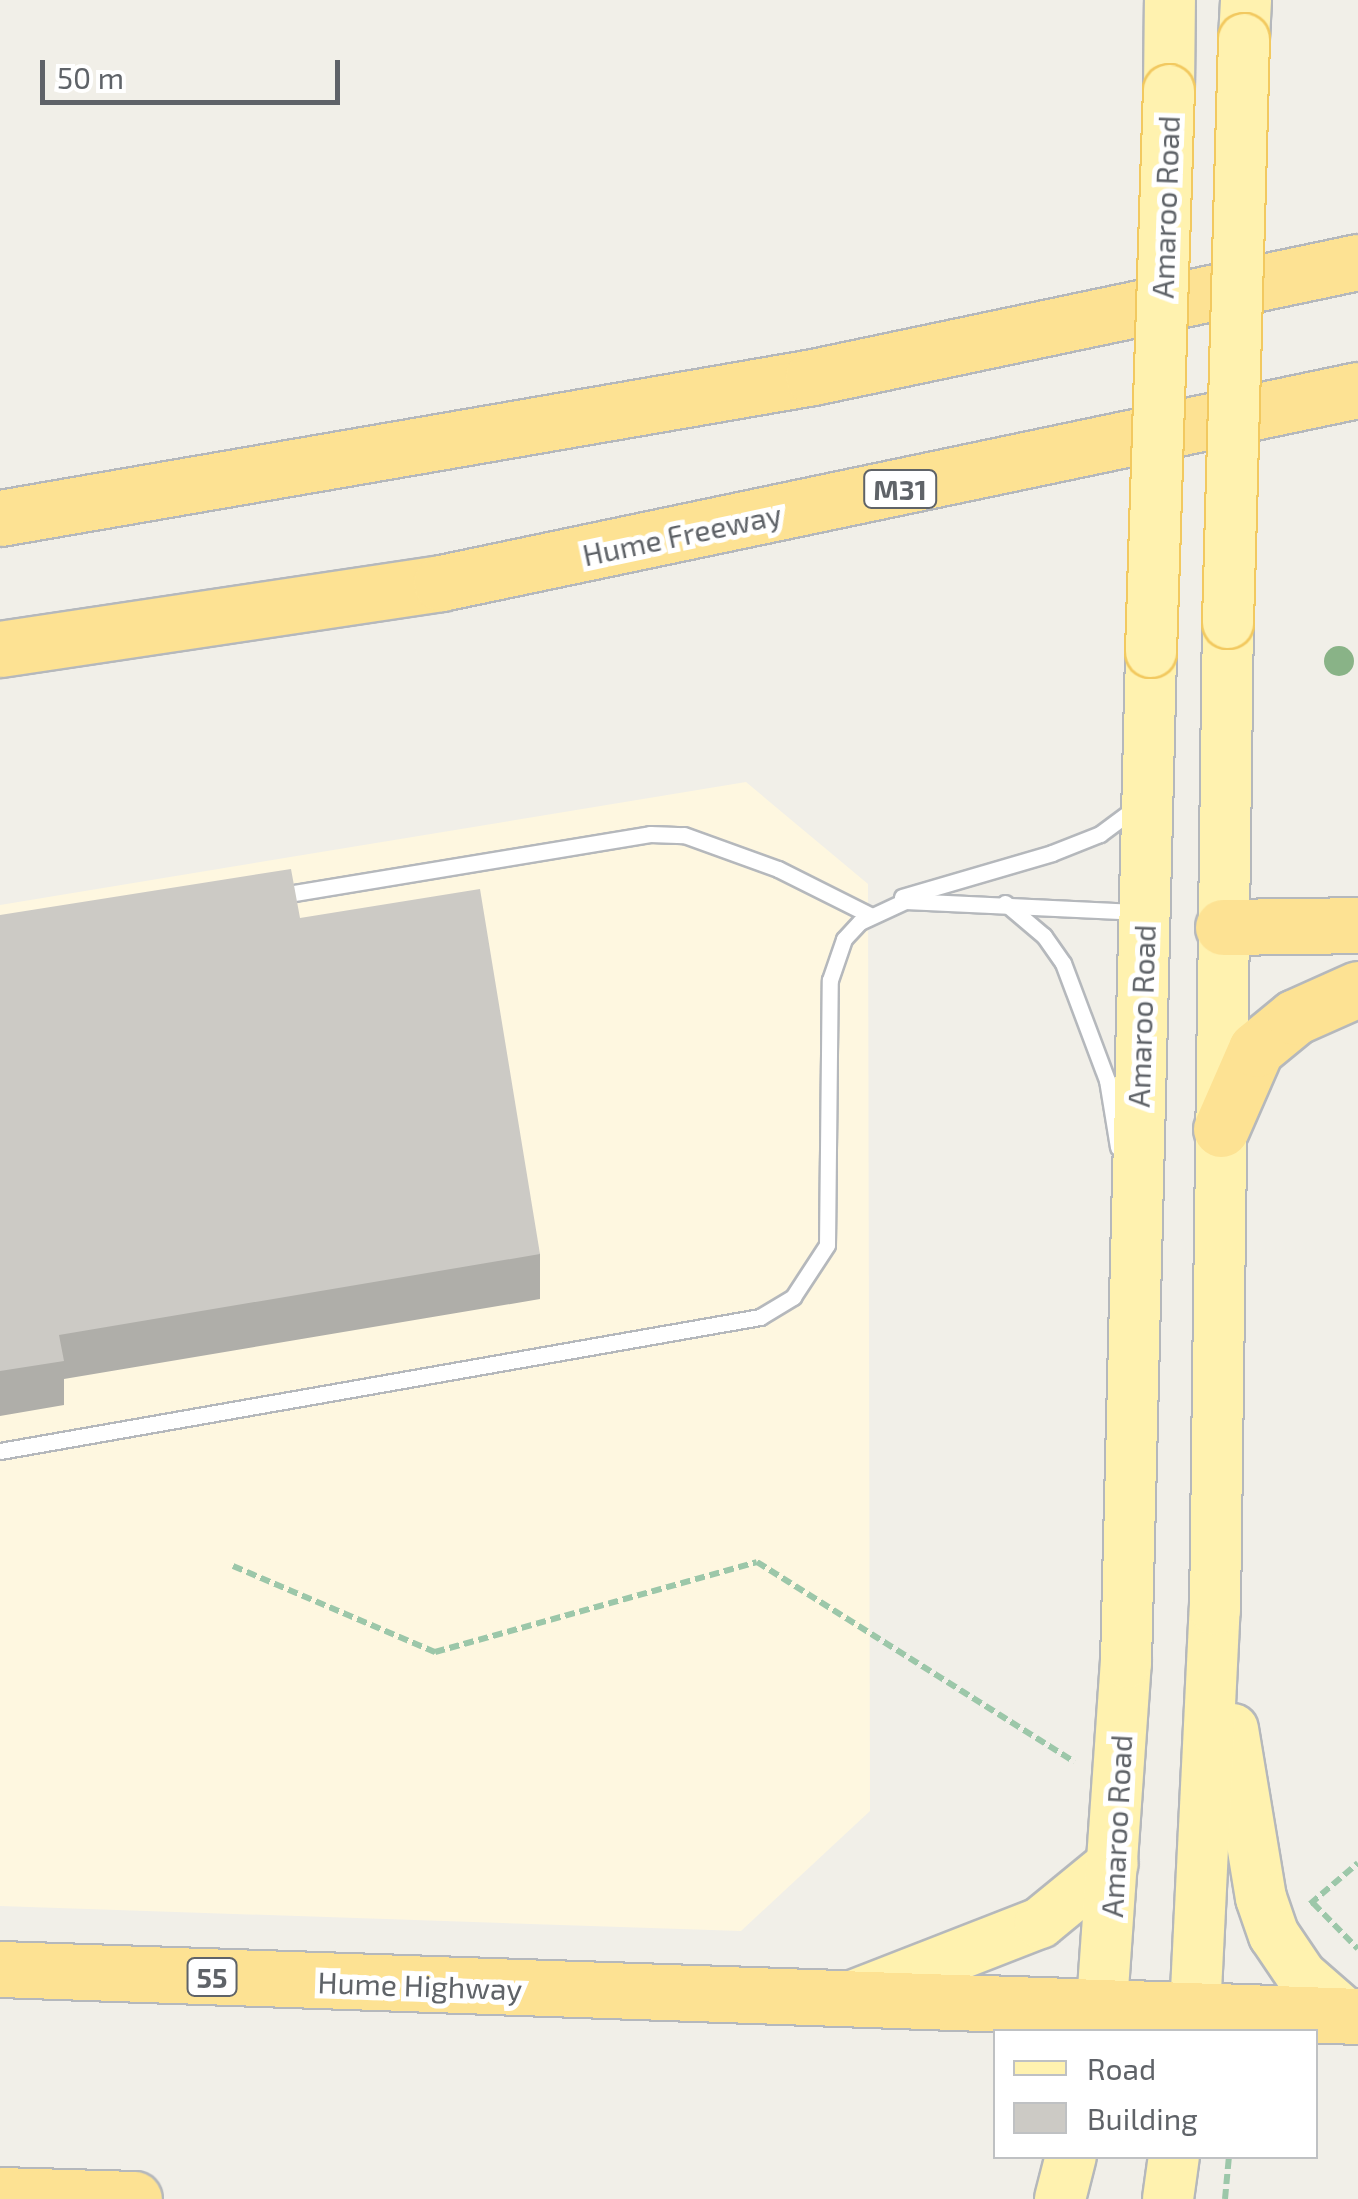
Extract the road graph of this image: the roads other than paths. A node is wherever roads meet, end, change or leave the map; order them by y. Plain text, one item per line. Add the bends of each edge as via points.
1 (1170, 0) edge
2 (1245, 20) edge
3 (1358, 262) edge
4 (1358, 390) edge
5 (0, 518) edge
6 (0, 648) edge
7 (1148, 796) junction
8 (250, 900) edge
9 (1004, 903) junction
10 (875, 911) junction
11 (1145, 912) junction
12 (1358, 925) edge
13 (1223, 927) junction
14 (1358, 989) edge
15 (1221, 1129) junction
16 (1134, 1249) junction
17 (0, 1451) edge
18 (1215, 1610) junction
19 (1113, 1863) junction
20 (0, 1970) edge
21 (841, 2000) junction
22 (1353, 2016) edge
23 (1102, 2020) edge
24 (1195, 2020) edge
25 (1070, 2159) edge
26 (1174, 2159) edge
27 (0, 2195) edge
28 (134, 2199) edge
29 (1060, 2199) edge
30 (1168, 2199) edge

1 - 7 main road, Amaroo Road, bridge
2 - 13 main road, bridge
3 - 5 highway via 813,378
4 - 6 highway, Hume Freeway / M31 via 440,583
7 - 10 lane via 1084,841
7 - 11 main road, Amaroo Road
8 - 10 lane via 650,834 684,835
9 - 10 lane via 905,901
9 - 11 lane
9 - 16 lane via 1044,936 1081,1005 1107,1080
10 - 17 lane via 844,938 830,980 827,1245 819,1266 778,1306 730,1327
11 - 13 main road
11 - 16 main road, Amaroo Road
12 - 13 highway
13 - 15 main road
14 - 15 highway via 1295,1017 1256,1050
15 - 18 main road
16 - 19 main road, Amaroo Road via 1133,1460
18 - 22 main road via 1261,1898 1290,1961
18 - 24 main road
19 - 21 main road via 1040,1923
19 - 23 main road, Amaroo Road
20 - 21 highway, Hume Highway / 55
21 - 23 highway, 55
22 - 24 highway, 55
23 - 24 highway, 55
25 - 29 main road
26 - 30 main road
27 - 28 highway

